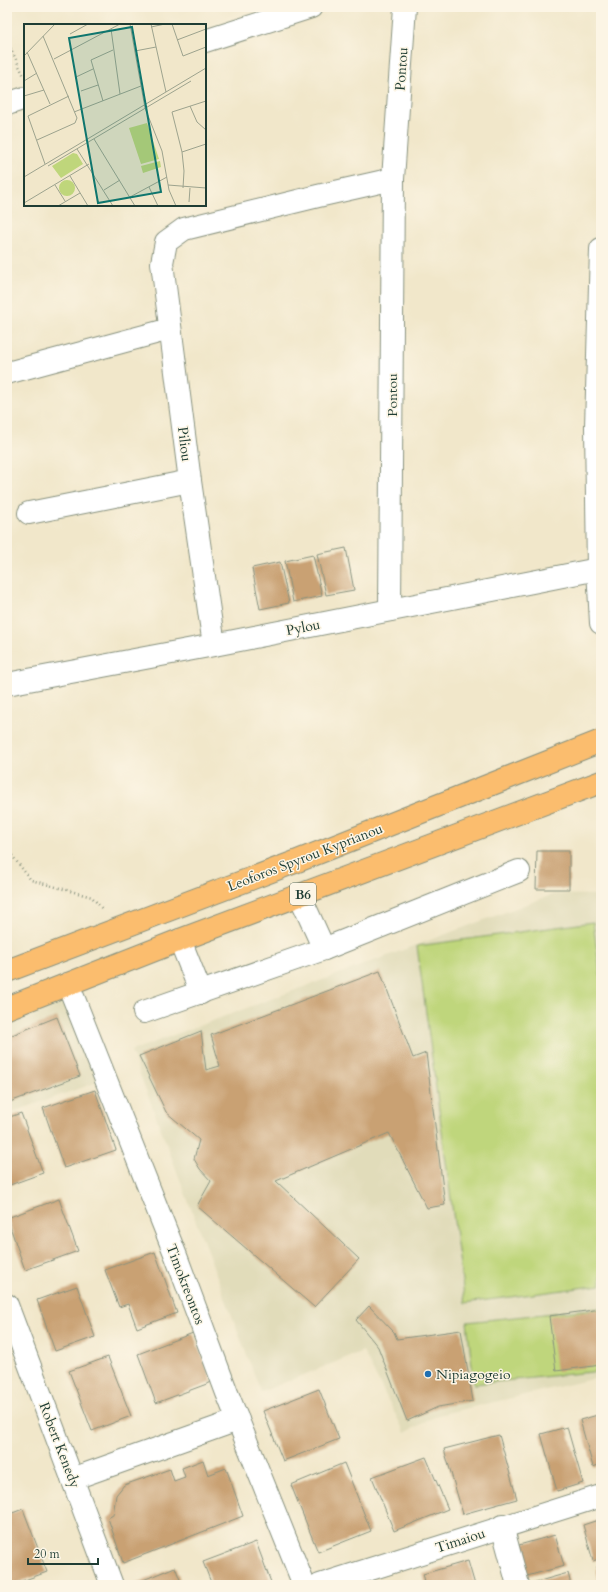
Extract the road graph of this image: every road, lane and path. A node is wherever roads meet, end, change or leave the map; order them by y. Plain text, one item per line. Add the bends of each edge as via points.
1 (405, 7) edge
2 (303, 8) edge
3 (206, 40) edge
4 (7, 41) edge
5 (24, 75) edge
6 (24, 98) edge
7 (7, 104) edge
8 (393, 179) junction
9 (601, 249) edge
10 (170, 330) junction
11 (7, 373) edge
12 (190, 482) junction
13 (29, 512) dead end
14 (598, 569) junction
15 (390, 610) junction
16 (601, 623) edge
17 (214, 645) junction
18 (7, 684) edge
19 (601, 741) edge
20 (601, 782) edge
21 (7, 849) edge
22 (519, 871) dead end
23 (300, 896) junction
24 (104, 912) dead end
25 (180, 940) junction
26 (324, 949) junction
27 (7, 971) edge
28 (68, 984) junction
29 (201, 993) junction
30 (7, 1008) edge
31 (144, 1012) dead end
32 (7, 1305) edge
33 (238, 1420) junction
34 (72, 1479) junction
35 (601, 1496) edge
36 (502, 1526) junction
37 (112, 1585) edge
38 (304, 1585) edge
39 (320, 1585) edge
40 (518, 1585) edge

1 - 8 street, Pontou
2 - 3 street
4 - 5 path
6 - 7 street
8 - 10 street, Piliou via 184,229 166,242 162,263
8 - 15 street, Pontou
9 - 14 street via 596,427
10 - 11 street
10 - 12 street, Piliou
12 - 13 street
12 - 17 street, Piliou
14 - 15 street, Pylou
14 - 16 street
15 - 17 street, Pylou
17 - 18 street, Pylou
19 - 27 main road, Leoforos Spyrou Kyprianou / B6
20 - 23 main road, B6
21 - 24 path via 31,880 92,897
22 - 26 street
23 - 25 main road, B6
23 - 26 street
25 - 28 main road, B6
25 - 29 street
26 - 29 street
28 - 30 main road, B6
28 - 33 street, Timokreontos
29 - 31 street
32 - 34 street, Robert Kenedy
33 - 34 street
33 - 38 street, Timokreontos
34 - 37 street, Robert Kenedy
35 - 36 street, Timaiou
36 - 39 street, Timaiou
36 - 40 street

